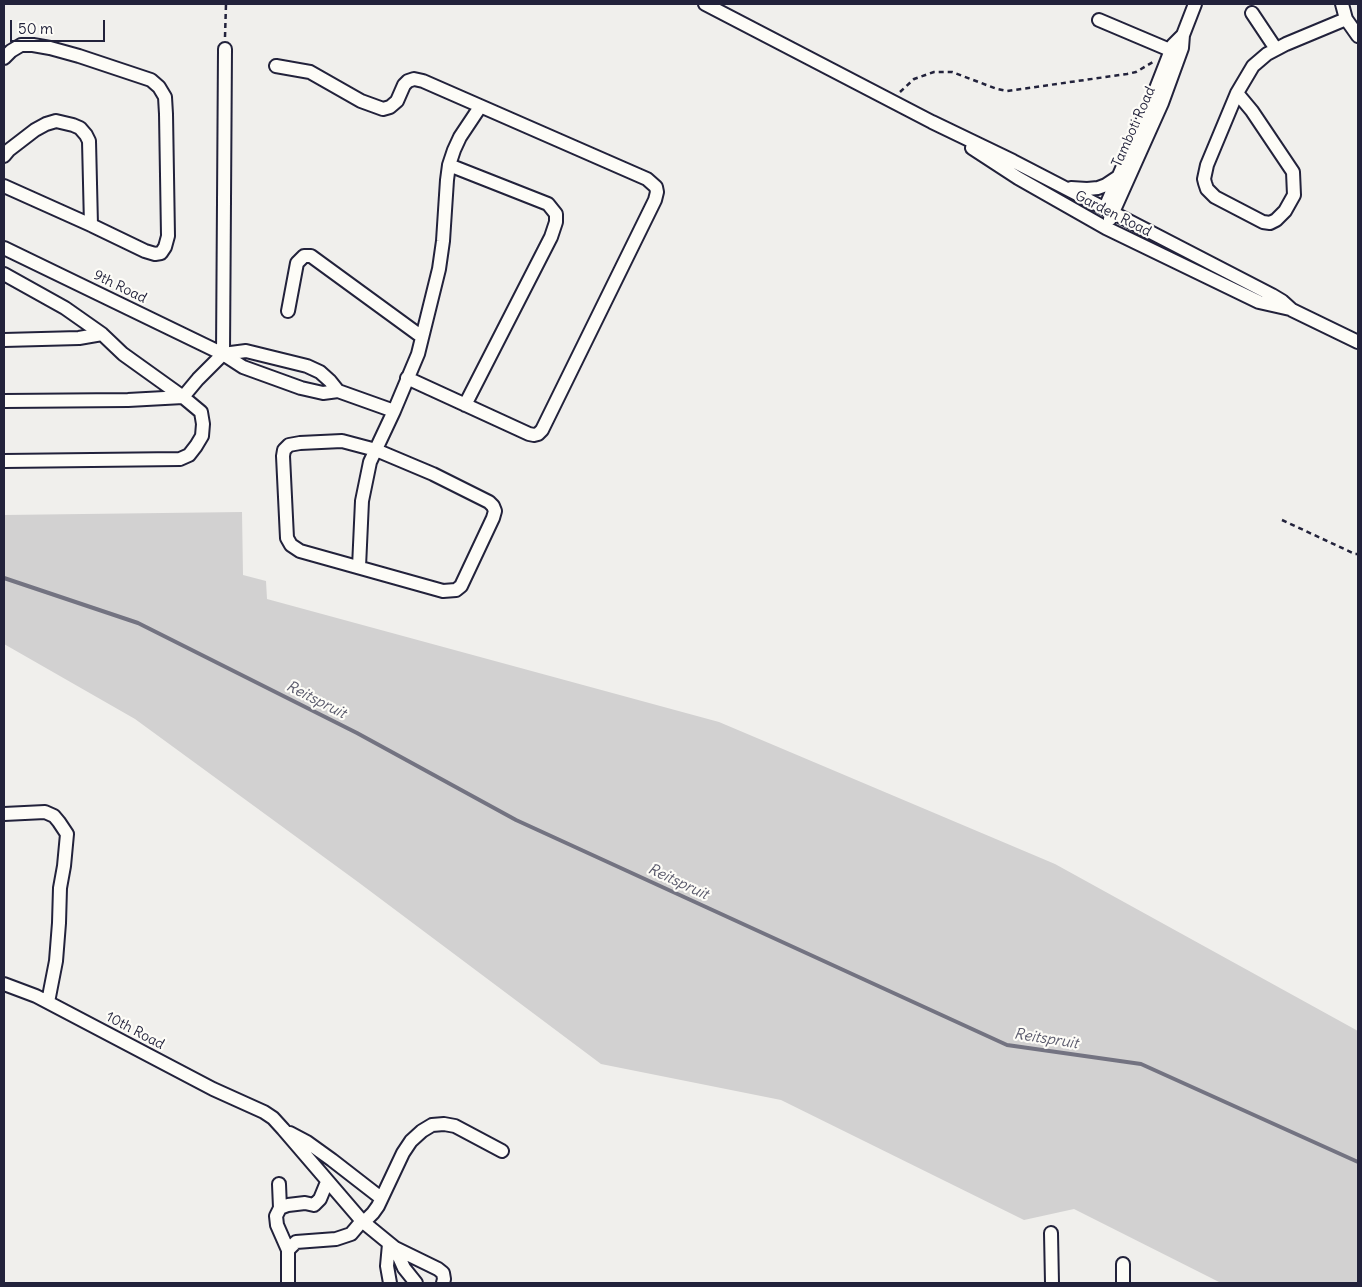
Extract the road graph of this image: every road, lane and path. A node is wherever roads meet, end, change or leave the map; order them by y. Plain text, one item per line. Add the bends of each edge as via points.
1 (226, 4) edge
2 (706, 4) edge
3 (1195, 4) edge
4 (1342, 4) edge
5 (1252, 13) dead end
6 (1346, 19) junction
7 (1099, 20) dead end
8 (1358, 36) edge
9 (225, 49) joint
10 (1276, 49) junction
11 (1172, 50) junction
12 (4, 58) edge
13 (276, 66) dead end
14 (1237, 93) junction
15 (892, 101) junction
16 (480, 107) junction
17 (932, 122) junction
18 (4, 156) edge
19 (450, 165) junction
20 (1118, 177) junction
21 (4, 186) edge
22 (1066, 188) junction
23 (1109, 210) junction
24 (91, 225) junction
25 (1101, 226) junction
26 (4, 248) edge
27 (8, 278) edge
28 (1292, 310) junction
29 (288, 311) dead end
30 (102, 334) junction
31 (422, 337) junction
32 (4, 340) edge
33 (1358, 342) edge
34 (223, 354) junction
35 (407, 378) junction
36 (338, 391) junction
37 (184, 397) junction
38 (4, 401) edge
39 (465, 405) junction
40 (394, 411) junction
41 (376, 450) junction
42 (4, 461) edge
43 (1282, 520) dead end
44 (1358, 554) edge
45 (359, 567) junction
46 (4, 814) edge
47 (4, 984) edge
48 (48, 1002) junction
49 (283, 1129) junction
50 (502, 1151) dead end
51 (328, 1182) junction
52 (280, 1184) dead end
53 (381, 1198) junction
54 (280, 1208) junction
55 (362, 1221) junction
56 (1051, 1233) dead end
57 (392, 1246) junction
58 (288, 1250) junction
59 (1123, 1264) dead end
60 (288, 1283) edge
61 (390, 1283) edge
62 (416, 1283) edge
63 (443, 1283) edge
64 (1052, 1283) edge
65 (1123, 1283) edge

1 - 9 path
2 - 15 street, Garden Road
3 - 11 street, Tamboti Road
4 - 6 street
5 - 10 street
6 - 8 street
6 - 10 street
7 - 11 street
9 - 34 street
10 - 14 street via 1253,66
11 - 15 path via 1136,72 1016,90 1002,90 952,72 934,72 909,83
11 - 20 street, Tamboti Road
11 - 23 street, Tamboti Road via 1162,102
12 - 24 street via 21,46 50,48 151,80 165,97 168,203 165,247 161,253 155,254
13 - 16 street via 310,72 361,101 383,109 397,101 404,85 414,80
14 - 14 street via 1207,165 1204,183 1215,197 1270,223 1285,211 1294,195 1293,172
15 - 17 street, Garden Road
16 - 19 street via 460,137
16 - 39 street via 647,179 657,192 542,430 538,434 529,434
17 - 22 street, Garden Road
17 - 25 street, Garden Road via 1018,178
18 - 24 street via 46,124 56,121 80,128 89,141
19 - 31 street via 439,269
19 - 39 street via 548,204 556,214 552,237
20 - 22 street via 1098,188
20 - 23 street, Tamboti Road
21 - 24 street
22 - 23 street, Garden Road
23 - 25 street, Tamboti Road
23 - 28 street, Garden Road via 1272,295
25 - 28 street, Garden Road via 1259,302
26 - 34 street, 9th Road
27 - 30 street via 65,308
28 - 33 street, Garden Road
29 - 31 street via 297,264 304,256 311,256
30 - 32 street via 79,338
30 - 37 street
31 - 35 street
34 - 36 street, 9th Road via 243,367 301,388 323,394
34 - 36 street via 246,352 307,366 320,372
34 - 37 street
35 - 39 street
35 - 40 street
36 - 40 street
37 - 38 street
37 - 42 street via 201,412 203,424 202,436 196,446 180,459
40 - 41 street
41 - 45 street via 370,462 362,501
41 - 45 street via 342,440 289,445 283,456 286,538 300,551
41 - 45 street via 489,502 495,511 462,586 456,590 443,591
43 - 44 path
46 - 48 street via 45,812 54,816 67,834 56,960
47 - 48 street, 10th Road
48 - 49 street, 10th Road via 213,1089 264,1112
49 - 51 street
49 - 53 street via 308,1142
50 - 53 street via 455,1126 432,1126 411,1140
51 - 54 street via 314,1205 288,1204
51 - 55 street
52 - 54 street
53 - 55 street via 374,1213
54 - 58 street via 276,1216 277,1225
55 - 57 street
55 - 58 street via 351,1234 336,1239 296,1242
56 - 64 street
57 - 61 street via 387,1266
57 - 62 street
57 - 63 street via 438,1269 443,1273
58 - 60 street
59 - 65 street

